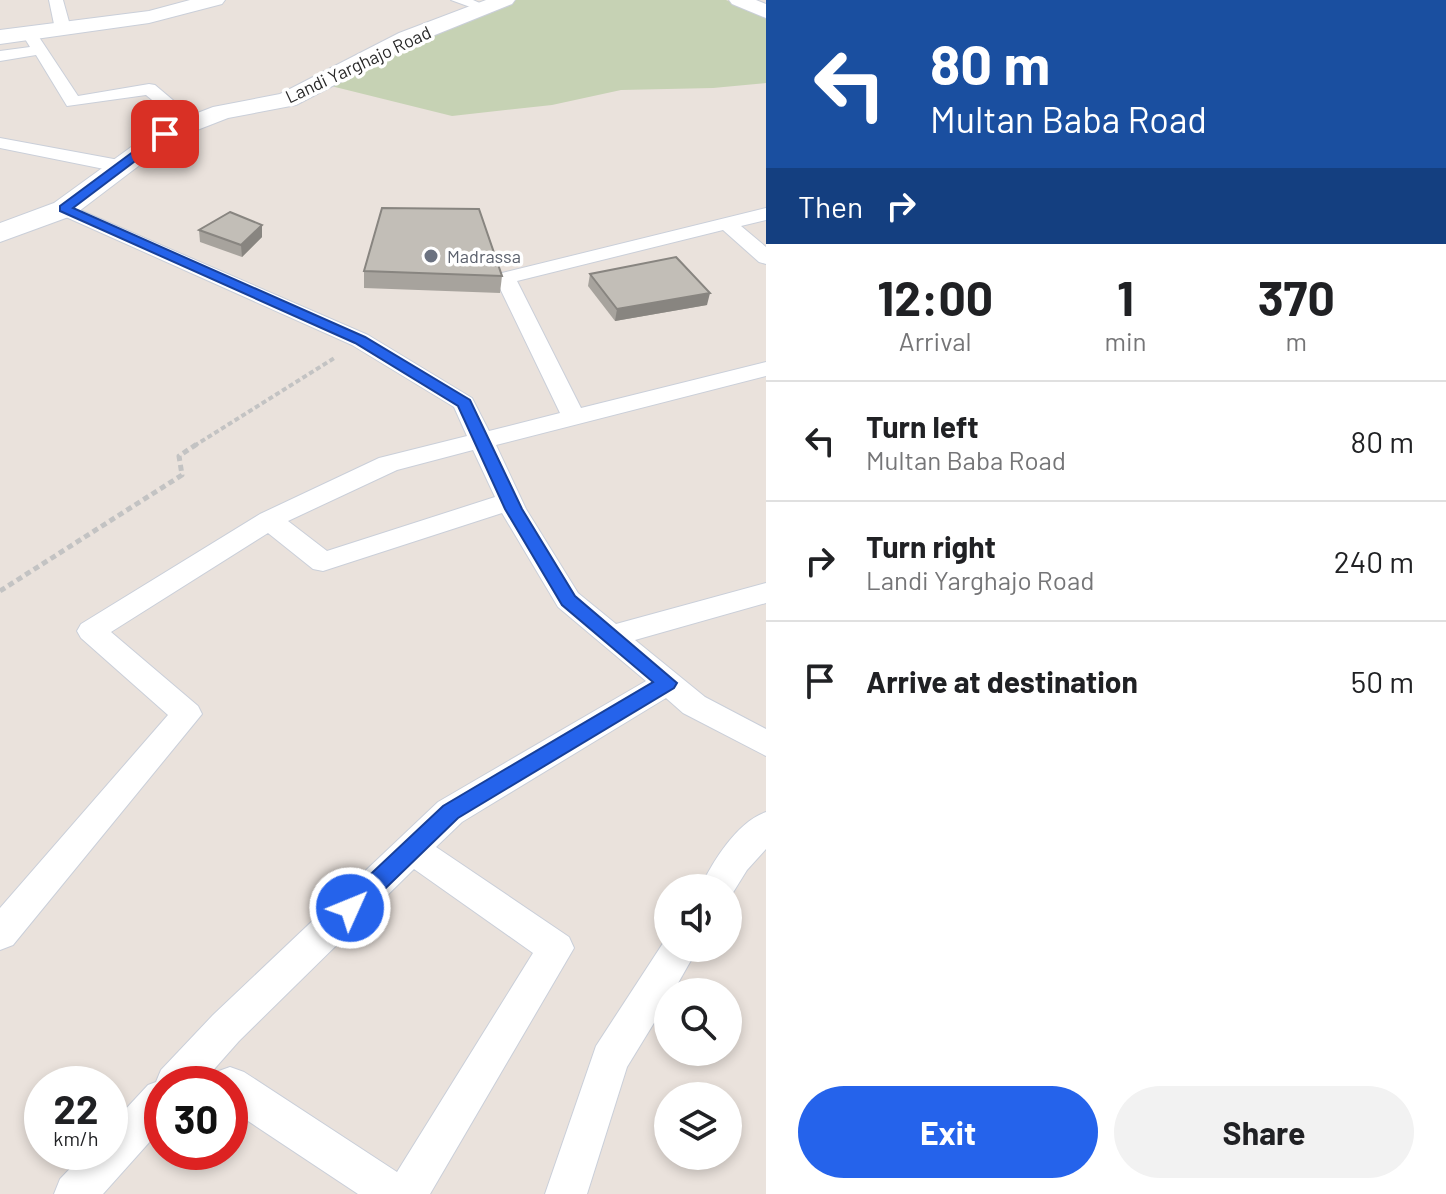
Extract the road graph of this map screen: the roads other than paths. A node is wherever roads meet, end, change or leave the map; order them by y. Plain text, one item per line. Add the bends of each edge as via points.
1 (56, 0) edge
2 (215, 0) edge
3 (458, 0) edge
4 (739, 0) edge
5 (495, 4) edge
6 (766, 12) edge
7 (63, 29) junction
8 (0, 37) edge
9 (35, 42) junction
10 (0, 56) edge
11 (191, 123) junction
12 (0, 143) edge
13 (119, 166) junction
14 (64, 209) junction
15 (766, 214) edge
16 (726, 223) junction
17 (0, 233) edge
18 (766, 258) edge
19 (766, 369) edge
20 (573, 416) junction
21 (482, 438) junction
22 (510, 501) junction
23 (269, 520) junction
24 (766, 593) edge
25 (611, 636) junction
26 (667, 683) junction
27 (766, 744) edge
28 (766, 826) edge
29 (412, 849) junction
30 (726, 874) edge
31 (0, 934) edge
32 (671, 962) edge
33 (191, 1066) edge
34 (248, 1098) edge
35 (144, 1119) edge
36 (75, 1194) edge
37 (394, 1194) edge
38 (407, 1194) edge
39 (566, 1194) edge

1 - 7 street
2 - 7 street via 149,17
3 - 5 street
4 - 6 street
5 - 11 street, Landi Yarghajo Road via 407,38 287,100
7 - 9 street
8 - 9 street
9 - 10 street
9 - 11 street via 73,102 149,89
11 - 13 street, Landi Yarghajo Road
12 - 13 street
13 - 14 street, Landi Yarghajo Road
14 - 17 street, Landi Yarghajo Road
14 - 21 street via 360,340 464,403
15 - 16 street
16 - 18 street
16 - 20 street via 505,278
19 - 20 street
20 - 21 street
21 - 22 street
21 - 23 street via 388,464
22 - 23 street via 323,562
22 - 25 street via 568,600
23 - 31 street via 91,631 187,714
24 - 25 street
25 - 26 street
26 - 27 street via 694,705
26 - 29 street via 450,812
28 - 30 street
29 - 33 street
29 - 38 street via 556,948
32 - 39 street via 610,1059
34 - 37 street
35 - 36 street

